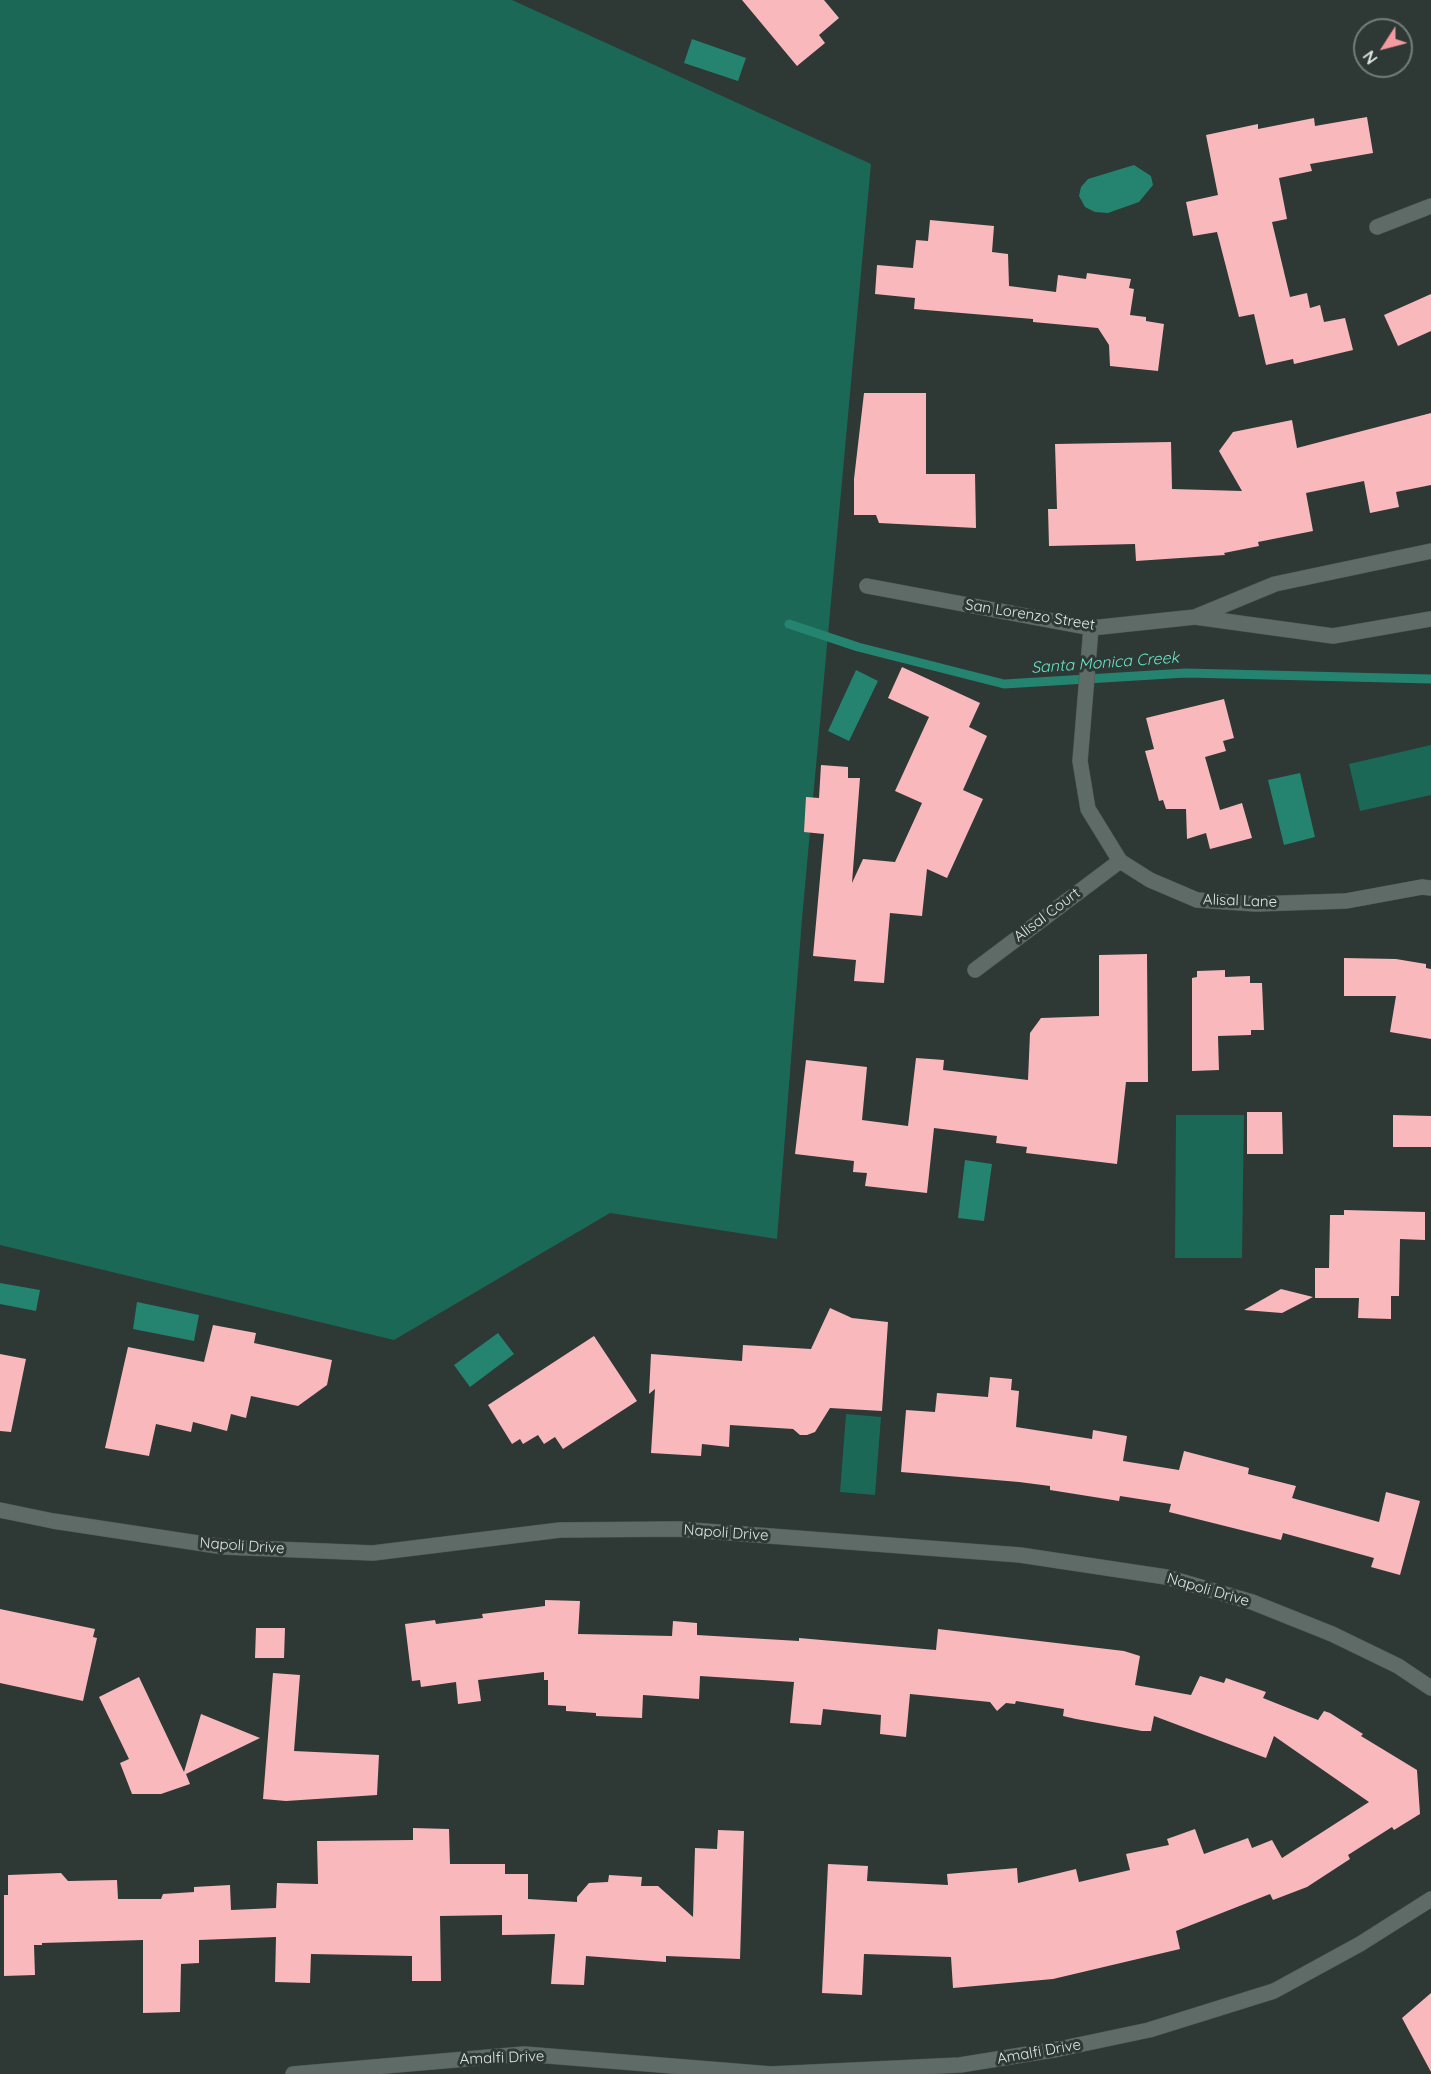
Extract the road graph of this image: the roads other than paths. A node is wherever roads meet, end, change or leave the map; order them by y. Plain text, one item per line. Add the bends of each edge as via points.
1 (1431, 206) edge
2 (1377, 227) dead end
3 (1431, 551) edge
4 (867, 586) dead end
5 (1195, 617) junction
6 (1431, 619) edge
7 (1091, 628) junction
8 (1120, 861) junction
9 (1431, 888) edge
10 (975, 970) dead end
11 (0, 1510) edge
12 (1431, 1688) edge
13 (1431, 1899) edge
14 (293, 2074) edge

1 - 2 street
3 - 5 street, San Lorenzo Street via 1275,584
4 - 7 street, San Lorenzo Street
5 - 6 street, San Lorenzo Street via 1333,636
5 - 7 street, San Lorenzo Street
7 - 8 street, Alisal Lane via 1080,761 1088,809
8 - 9 street, Alisal Lane via 1150,880 1197,900 1256,904 1346,901
8 - 10 street, Alisal Court
11 - 12 street, Napoli Drive via 224,1547 373,1553 560,1530 678,1529 1020,1555 1166,1577 1252,1602 1332,1634 1398,1666
13 - 14 street, Amalfi Drive via 1274,1991 1149,2030 960,2065 771,2074 524,2054

